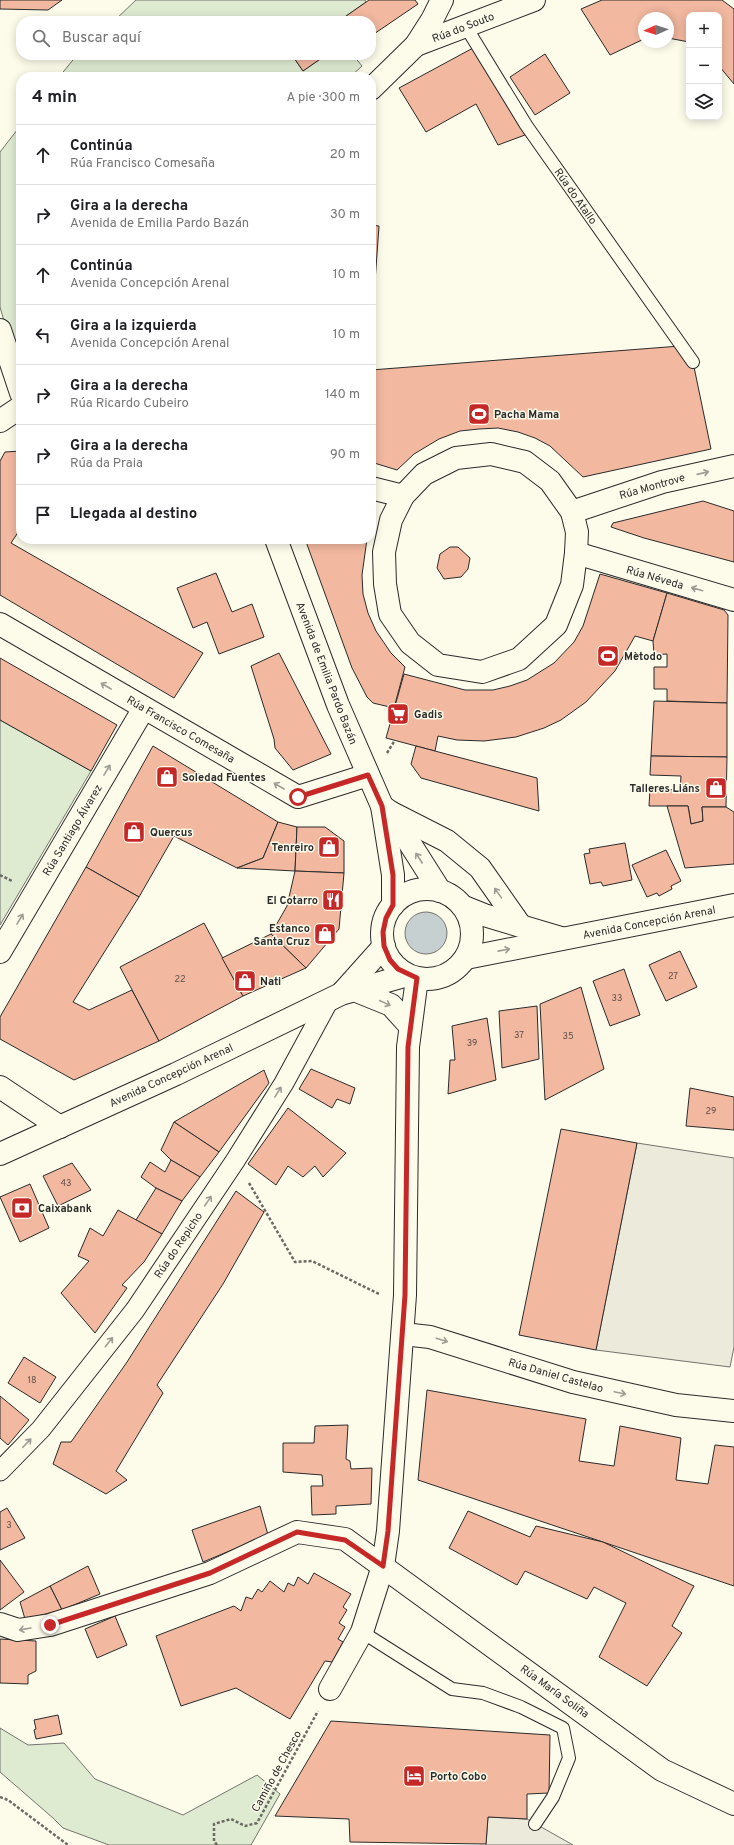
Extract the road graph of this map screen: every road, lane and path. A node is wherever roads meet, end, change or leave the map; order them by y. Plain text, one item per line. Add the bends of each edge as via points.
1 (442, 0) edge
2 (534, 0) edge
3 (466, 27) junction
4 (416, 45) junction
5 (376, 84) edge
6 (0, 330) edge
7 (693, 362) dead end
8 (16, 377) edge
9 (16, 410) edge
10 (0, 421) edge
11 (734, 466) edge
12 (376, 489) edge
13 (403, 496) junction
14 (572, 512) junction
15 (278, 544) edge
16 (576, 553) junction
17 (734, 600) edge
18 (0, 624) edge
19 (144, 708) junction
20 (368, 775) junction
21 (386, 809) junction
22 (440, 891) junction
23 (393, 905) junction
24 (734, 905) edge
25 (464, 907) junction
26 (520, 925) junction
27 (564, 939) junction
28 (384, 946) junction
29 (0, 952) edge
30 (466, 958) junction
31 (412, 977) junction
32 (341, 995) junction
33 (410, 1026) junction
34 (0, 1087) edge
35 (60, 1126) junction
36 (0, 1154) edge
37 (235, 1161) junction
38 (405, 1295) junction
39 (403, 1334) junction
40 (734, 1411) edge
41 (0, 1471) edge
42 (383, 1566) junction
43 (0, 1624) edge
44 (362, 1632) junction
45 (330, 1689) joint
46 (0, 1797) edge
47 (734, 1804) edge
48 (535, 1824) dead end
49 (68, 1845) edge
50 (217, 1845) edge

1 - 4 street
2 - 3 street, Rúa do Souto
3 - 4 street, Rúa do Souto
3 - 7 lane, Rúa do Atallo via 526,125
4 - 5 street
6 - 8 street
9 - 10 street
14 -> 11 street, Rúa Montrove via 662,482
12 - 13 street
13 - 14 street via 424,474 456,458 491,454 525,462 550,481
13 - 16 street via 391,520 384,552 385,584 390,614 410,643 438,665 482,672 519,659 556,625 572,585
14 - 16 street via 577,532
15 - 20 street, Avenida de Emilia Pardo Bazán via 338,705
17 -> 16 street, Rúa Néveda
19 -> 18 street, Rúa Francisco Comesaña
20 -> 19 street, Rúa Francisco Comesaña via 298,797
29 -> 19 street, Rúa Santiago Álvarez
20 - 21 street, Avenida de Emilia Pardo Bazán
22 -> 21 street, Avenida de Emilia Pardo Bazán
21 - 23 street, Avenida de Emilia Pardo Bazán via 393,875
26 -> 21 street via 480,868 447,841
22 - 23 street, Avenida Concepción Arenal via 415,891 401,897
22 - 25 street, Avenida Concepción Arenal via 453,897
23 - 28 street via 386,918
24 - 27 street, Avenida Concepción Arenal
25 - 26 street, Avenida Concepción Arenal
25 - 30 street, Avenida Concepción Arenal via 473,932
26 - 27 street, Avenida Concepción Arenal
30 -> 27 street, Avenida Concepción Arenal
28 - 31 street via 390,960 398,969
28 - 32 street, Avenida Concepción Arenal
30 - 31 street, Avenida Concepción Arenal via 457,969 445,976 431,980
31 - 32 street, Avenida Concepción Arenal
31 - 33 street
32 -> 33 street via 391,1005
32 - 35 street, Avenida Concepción Arenal
37 -> 32 street, Rúa do Repicho
33 - 38 street
34 - 35 street
35 - 36 street, Avenida Concepción Arenal
37 - 38 path via 295,1262 312,1261 383,1296
41 -> 37 street, Rúa do Repicho via 41,1429 135,1310
38 - 39 street
39 -> 40 street, Rúa Daniel Castelao via 430,1337 573,1382 676,1405
39 - 42 street
42 -> 43 street, Rúa María Soliña via 345,1540 297,1532 210,1573 50,1625 18,1630
42 - 44 street
42 - 47 street, Rúa María Soliña via 662,1770
44 - 45 street
44 - 48 lane via 452,1689 483,1693 521,1706 563,1728 569,1758 553,1797
45 - 50 path, Camiño de Chesco via 257,1823 245,1826 231,1819 214,1824 214,1841
46 - 49 path via 8,1800

